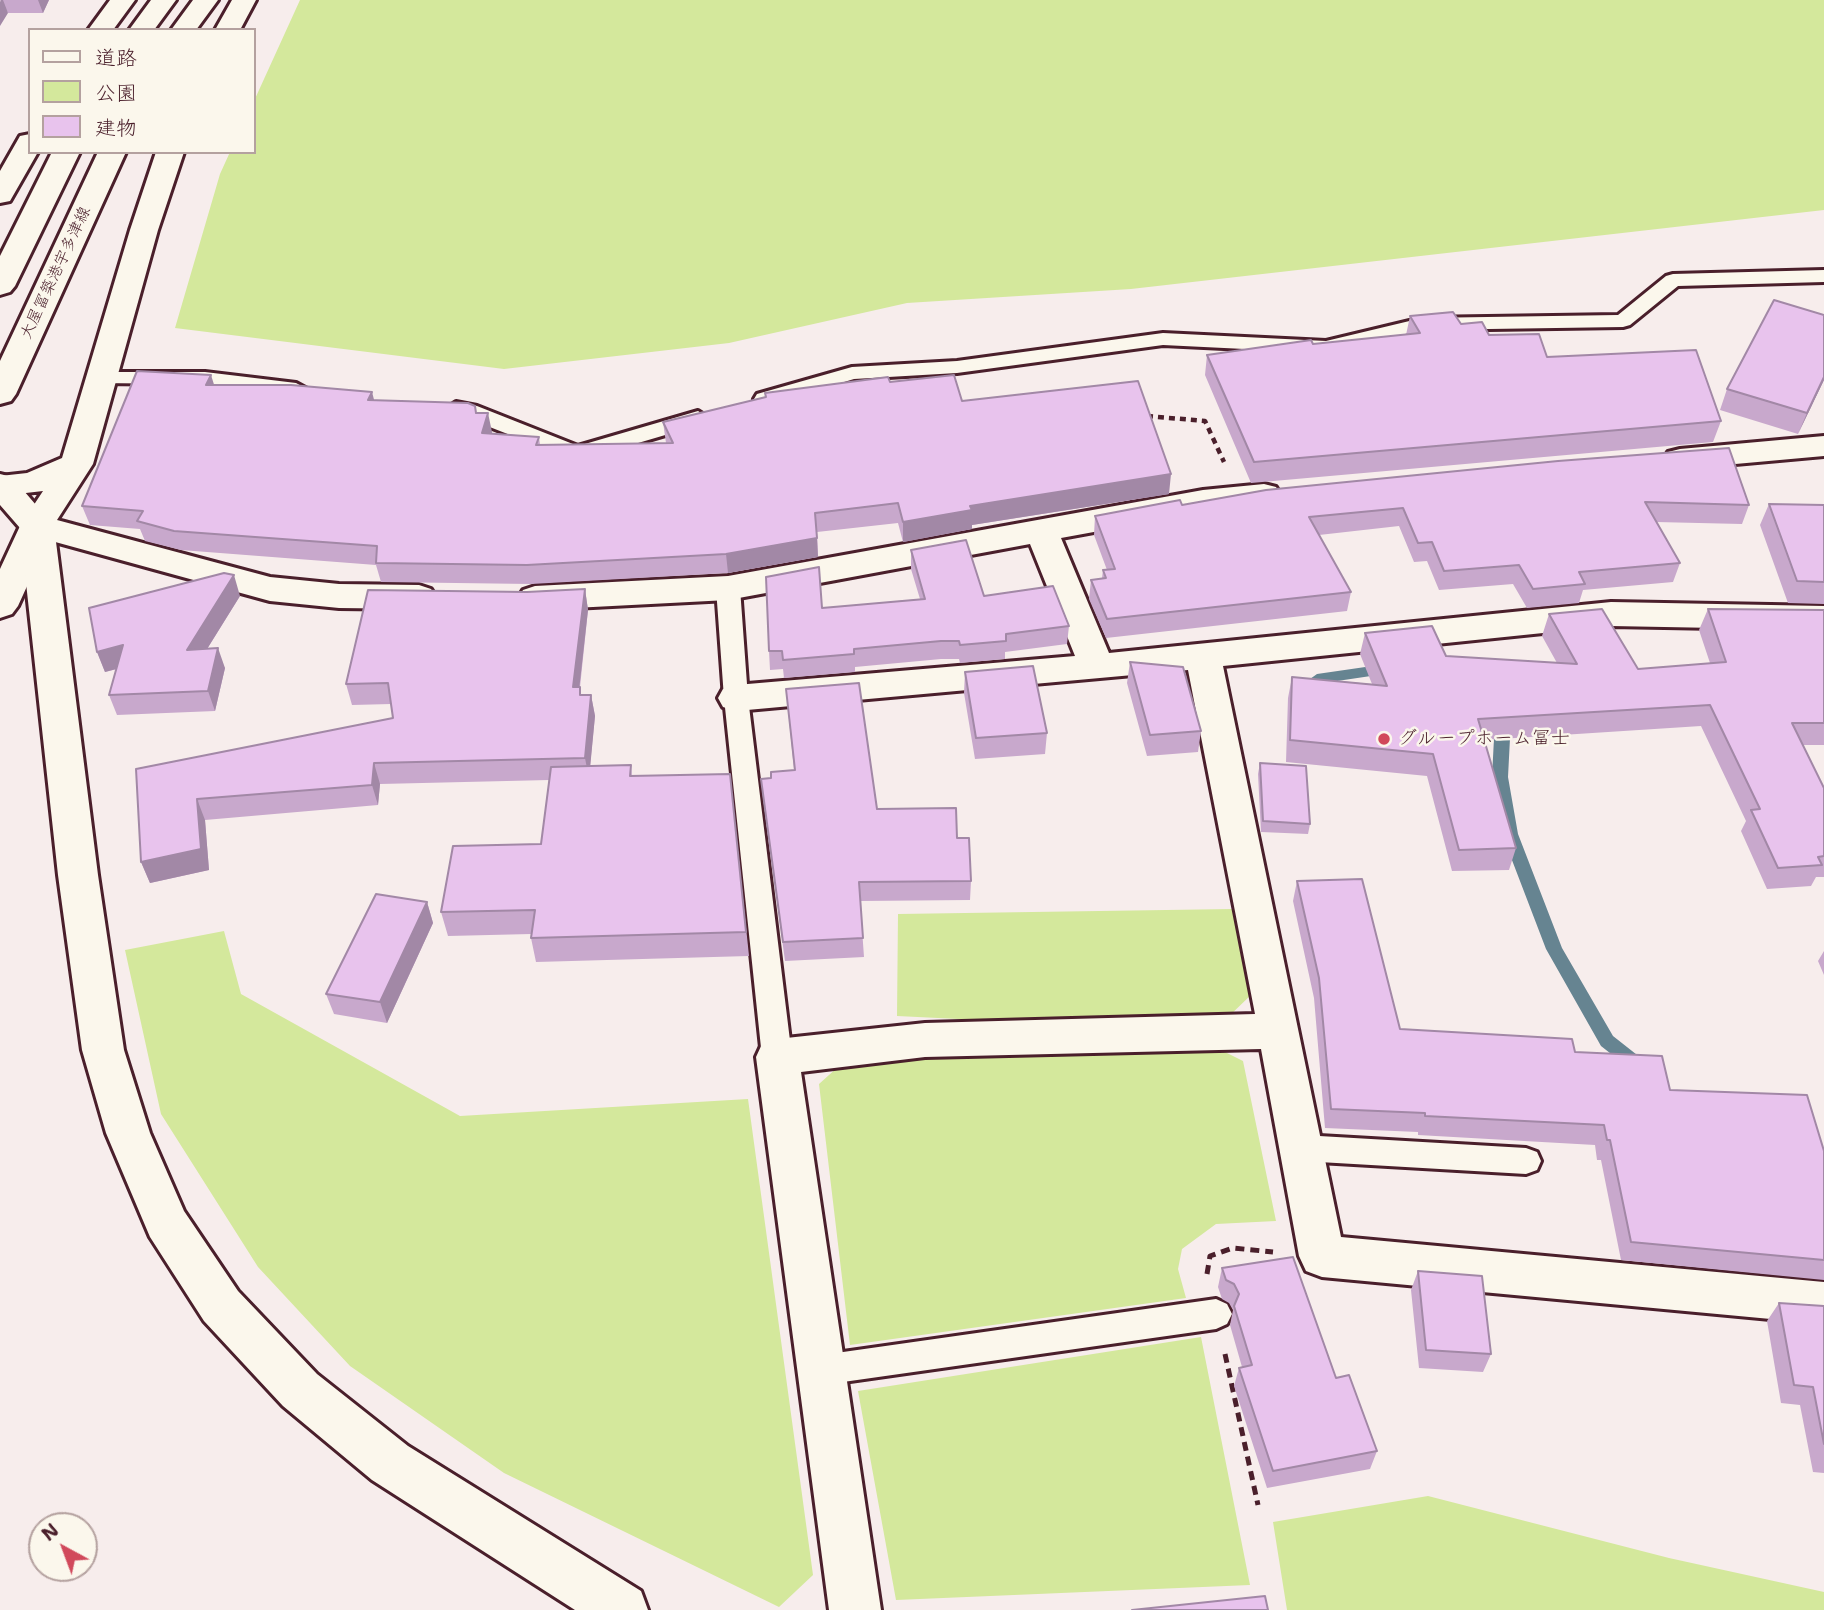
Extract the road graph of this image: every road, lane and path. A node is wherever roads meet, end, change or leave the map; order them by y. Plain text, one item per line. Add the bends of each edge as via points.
1 (123, 0) edge
2 (164, 0) edge
3 (206, 0) edge
4 (244, 0) edge
5 (102, 28) edge
6 (143, 28) edge
7 (185, 28) edge
8 (228, 28) edge
9 (28, 146) edge
10 (65, 154) edge
11 (112, 154) edge
12 (169, 154) edge
13 (0, 195) edge
14 (1824, 276) edge
15 (0, 286) edge
16 (102, 378) junction
17 (5, 383) edge
18 (317, 392) edge
19 (747, 404) edge
20 (442, 408) edge
21 (721, 412) edge
22 (1136, 413) edge
23 (1824, 446) edge
24 (1644, 461) edge
25 (77, 464) junction
26 (1, 485) edge
27 (1294, 492) edge
28 (1240, 497) junction
29 (37, 526) junction
30 (1042, 532) junction
31 (728, 587) junction
32 (449, 597) edge
33 (504, 598) edge
34 (0, 606) edge
35 (1824, 618) edge
36 (1203, 654) junction
37 (1097, 666) junction
38 (736, 698) junction
39 (1279, 1031) junction
40 (777, 1057) junction
41 (1302, 1148) junction
42 (1526, 1161) dead end
43 (1824, 1303) edge
44 (1216, 1314) dead end
45 (822, 1370) junction
46 (622, 1610) edge
47 (855, 1610) edge

1 - 5 street
2 - 6 street
3 - 7 street
4 - 8 street
9 - 13 street
10 - 15 street
11 - 17 street, 大屋冨築港宇多津線
12 - 16 street
14 - 19 lane via 1673,280 1623,321 1422,324 1326,347 1163,339 957,368 852,373
16 - 18 lane via 205,378
16 - 25 street
20 - 21 lane via 469,411 577,454
22 - 28 path via 1205,421
23 - 24 street
25 - 26 street via 33,483
25 - 29 street
26 - 29 street
27 - 28 street
28 - 30 street
29 - 32 street via 270,589 339,596
29 - 34 street
29 - 46 street via 103,1050 128,1133 166,1223 221,1306 300,1390 390,1463
30 - 31 street
30 - 37 street
31 - 33 street
31 - 38 lane
35 - 36 street via 1611,614
36 - 37 street
36 - 39 street
37 - 38 street
38 - 40 lane
39 - 40 street via 925,1040
39 - 41 street
40 - 45 street
41 - 42 lane
41 - 43 street via 1322,1256
44 - 45 lane
45 - 47 street

